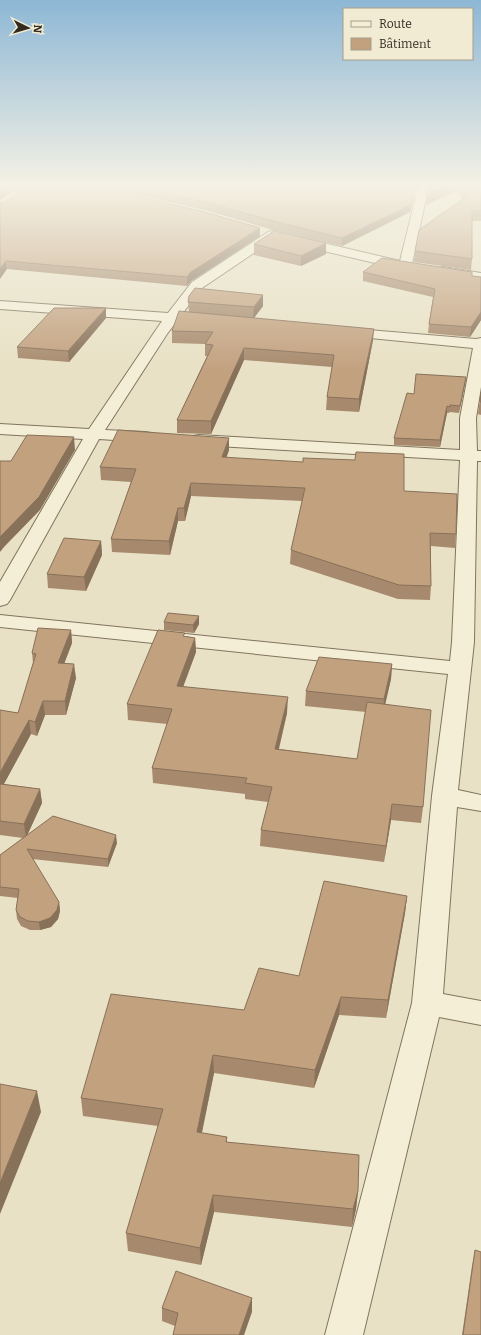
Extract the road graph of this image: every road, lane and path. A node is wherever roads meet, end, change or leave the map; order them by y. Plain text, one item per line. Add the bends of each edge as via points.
1 (247, 246) edge
2 (324, 246) edge
3 (410, 246) edge
4 (405, 266) junction
5 (481, 277) edge
6 (0, 305) edge
7 (172, 317) junction
8 (218, 321) edge
9 (334, 332) edge
10 (480, 343) edge
11 (0, 429) edge
12 (94, 434) junction
13 (158, 438) edge
14 (182, 439) edge
15 (475, 456) edge
16 (0, 600) edge
17 (0, 621) edge
18 (472, 644) edge
19 (460, 669) junction
20 (445, 796) junction
21 (481, 802) edge
22 (427, 1003) junction
23 (481, 1013) edge
24 (344, 1335) edge

1 - 7 street via 197,285
2 - 4 street
3 - 4 street
4 - 5 street
6 - 7 street
7 - 8 street
7 - 12 street
9 - 10 street
10 - 15 street via 468,418
11 - 12 street
12 - 13 street
12 - 16 street
14 - 15 street
15 - 18 street
17 - 19 street
18 - 19 street
19 - 20 street
20 - 21 street
20 - 22 street
22 - 23 street
22 - 24 street

